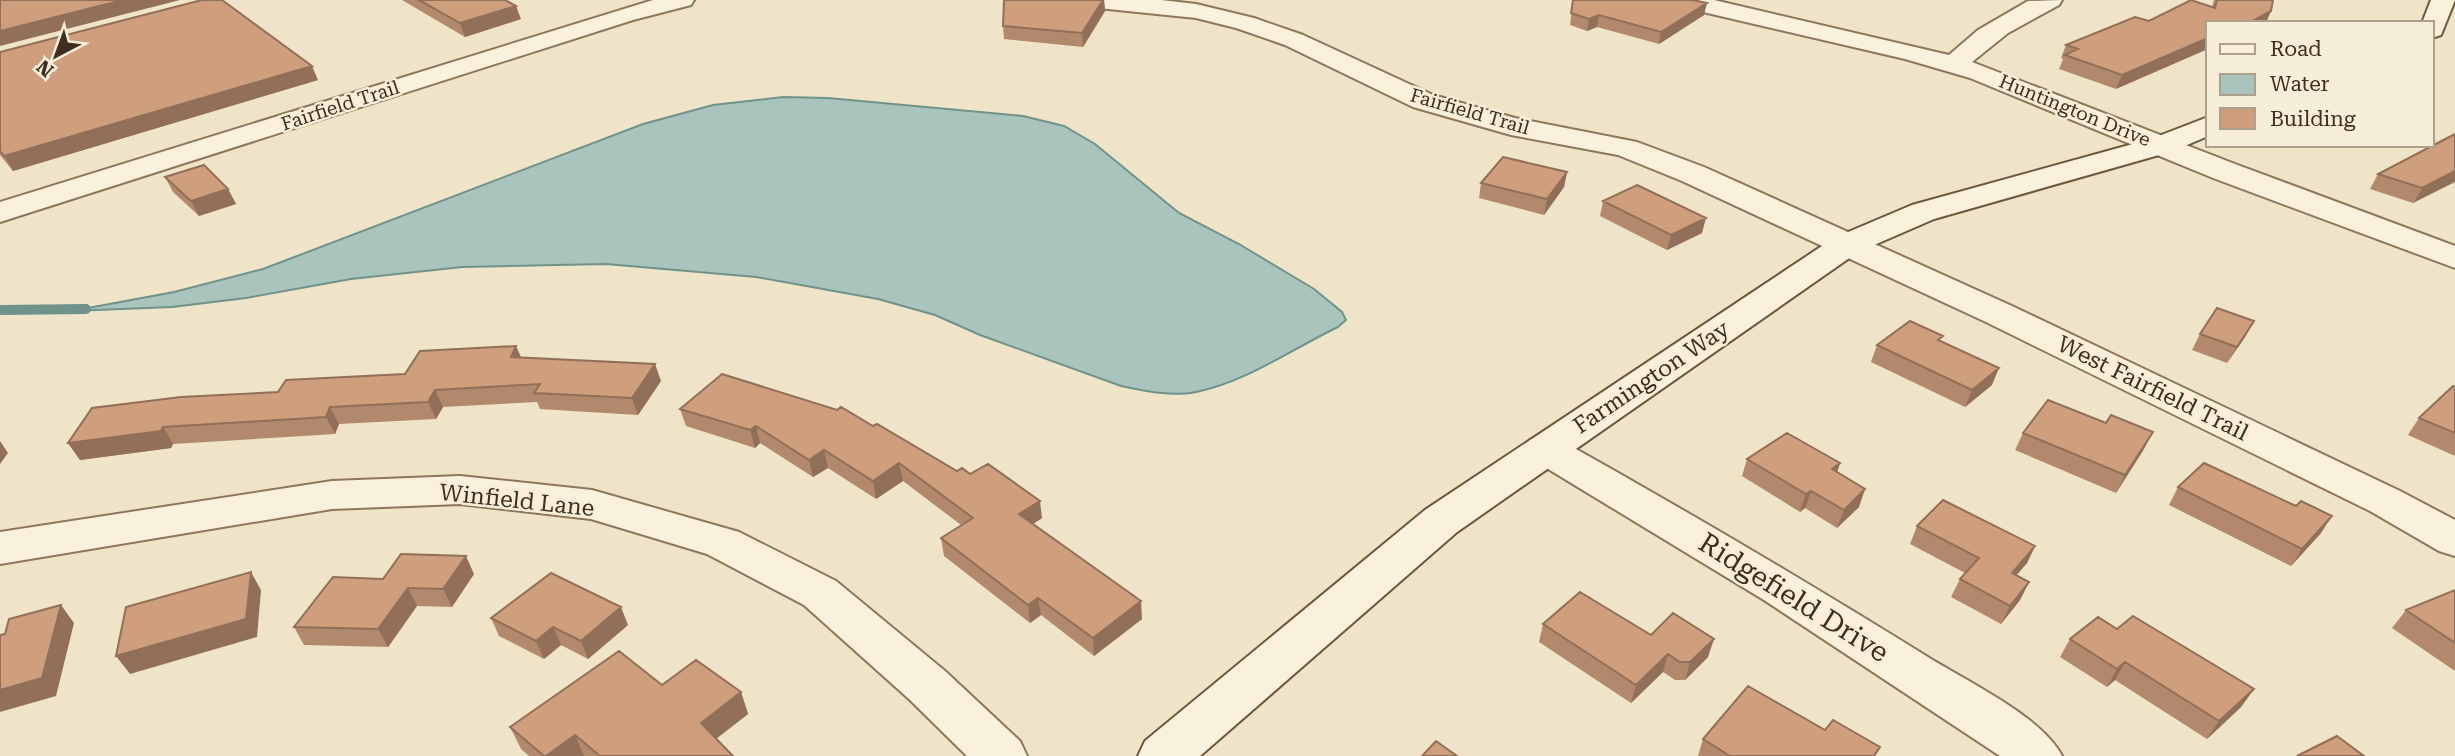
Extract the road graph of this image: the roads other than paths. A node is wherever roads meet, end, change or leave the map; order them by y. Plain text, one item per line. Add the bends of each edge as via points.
1 (681, 0) edge
2 (1088, 0) edge
3 (1682, 0) edge
4 (2050, 0) edge
5 (2443, 0) edge
6 (1159, 3) edge
7 (2434, 25) edge
8 (1955, 64) junction
9 (2206, 127) edge
10 (2162, 145) junction
11 (0, 212) edge
12 (1846, 245) junction
13 (2455, 258) edge
14 (1545, 449) junction
15 (2455, 540) edge
16 (0, 548) edge
17 (1001, 756) edge
18 (1164, 756) edge
19 (2036, 756) edge

1 - 11 street, Fairfield Trail
2 - 6 street, Fairfield Trail
3 - 8 street, Huntington Drive
4 - 8 street via 2017,15 1971,46
5 - 7 street
6 - 12 street, Fairfield Trail via 1269,30 1423,101 1511,126 1626,148
8 - 10 street, Huntington Drive
9 - 10 street, Farmington Way
10 - 12 street, Farmington Way via 1923,212
10 - 13 street, Huntington Drive
12 - 14 street, Farmington Way
12 - 15 street, West Fairfield Trail via 2361,489
14 - 18 street, Farmington Way via 1441,520
14 - 19 street, Ridgefield Drive via 1825,614
16 - 17 street, Winfield Lane via 332,495 460,491 592,505 723,542 820,593

